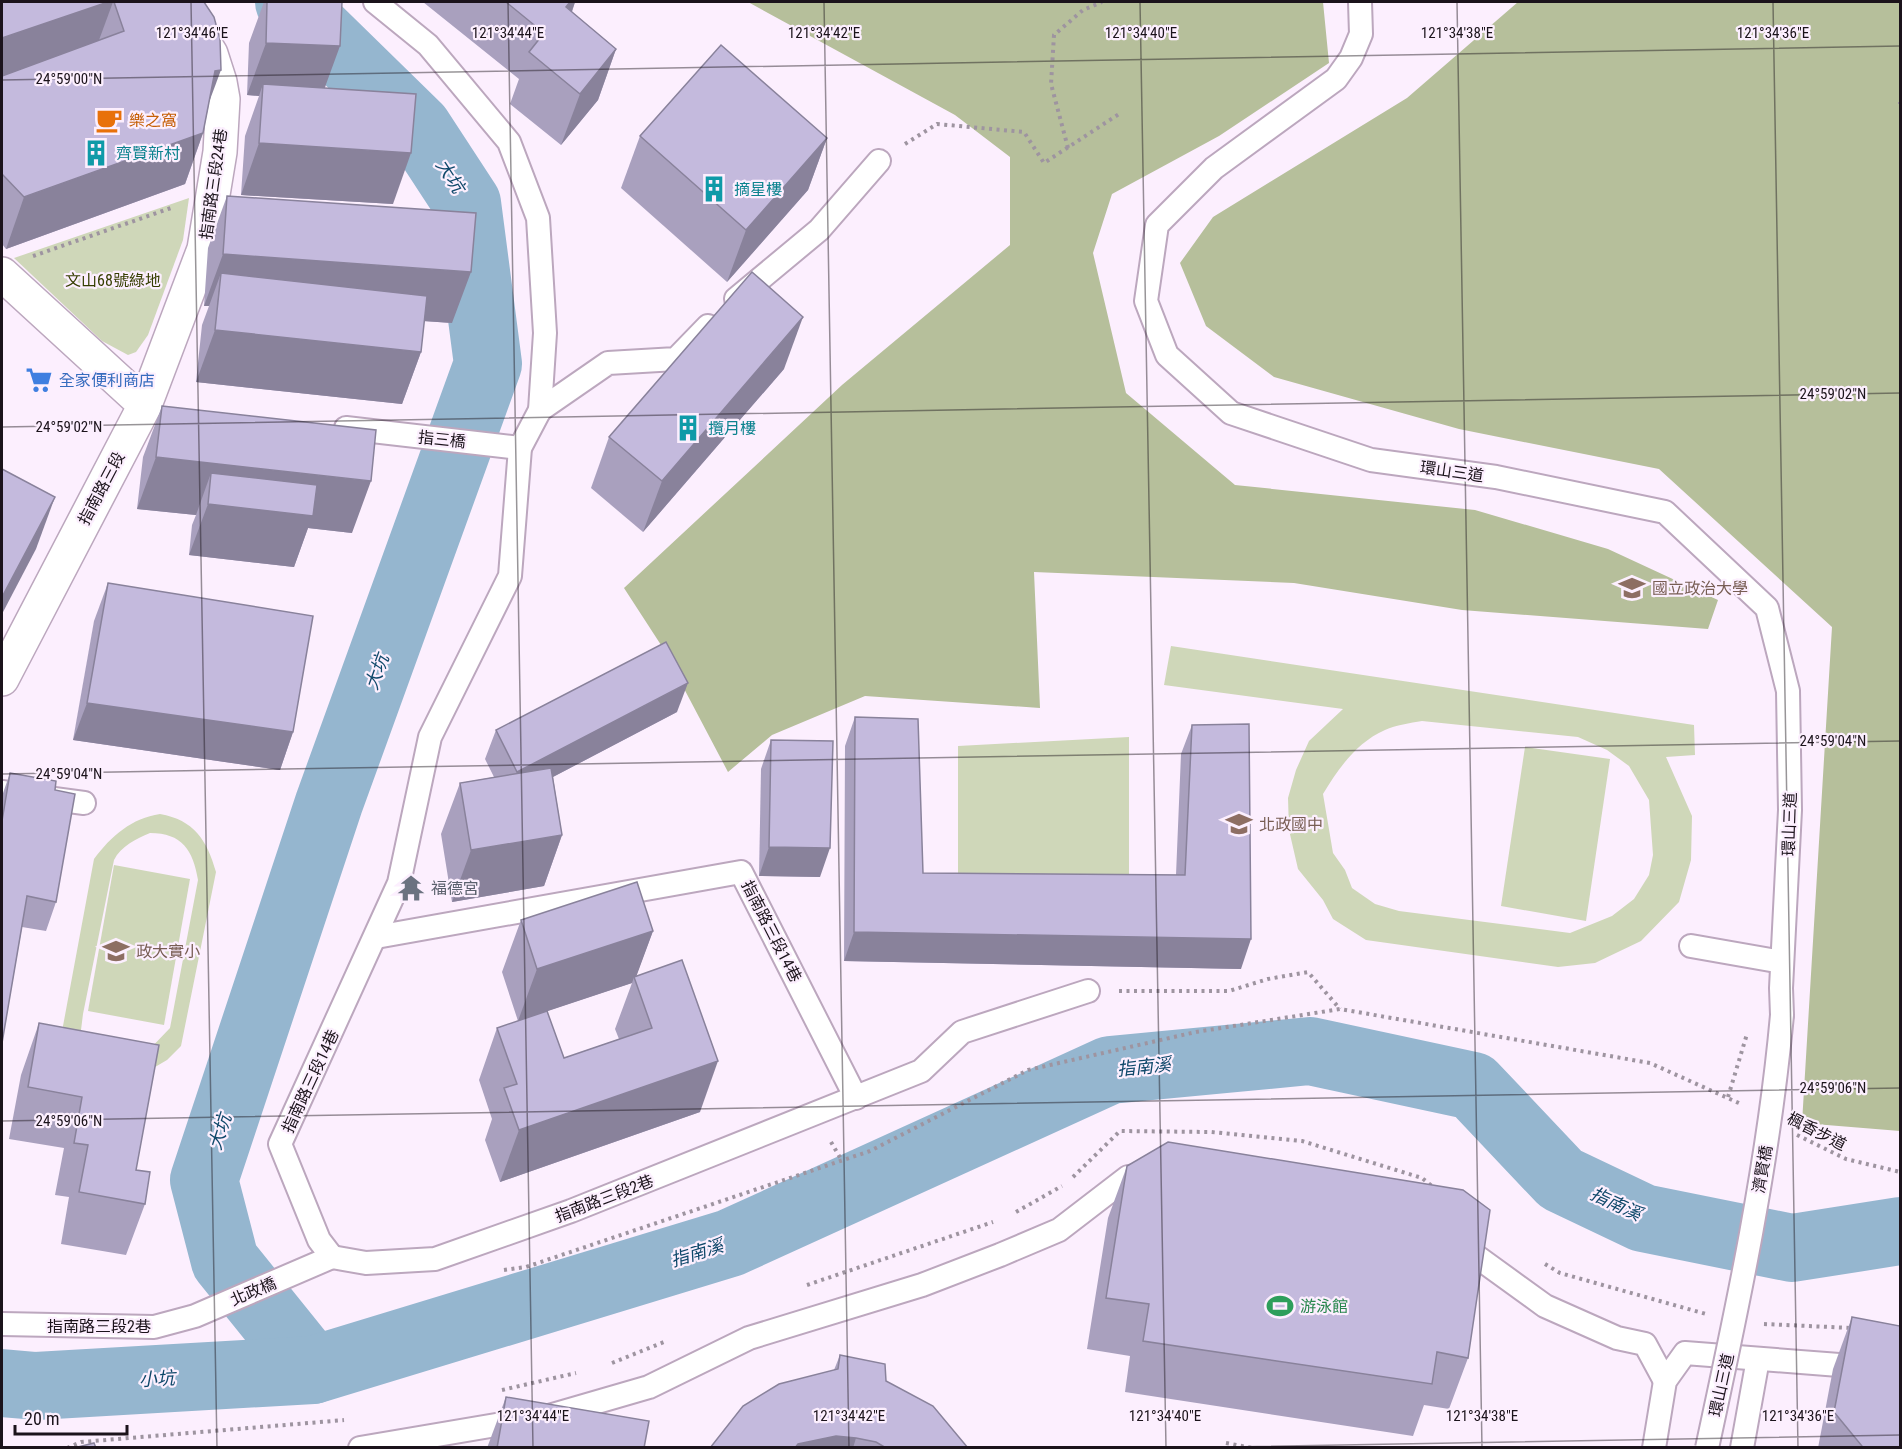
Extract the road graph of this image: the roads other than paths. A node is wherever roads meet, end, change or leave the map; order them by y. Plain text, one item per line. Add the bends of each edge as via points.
1 (175, 2) edge
2 (375, 2) edge
3 (1360, 2) edge
4 (879, 161) road end
5 (13, 267) edge
6 (157, 407) junction
7 (540, 410) junction
8 (323, 426) edge
9 (520, 448) junction
10 (2, 679) edge
11 (2, 792) edge
12 (84, 803) dead end
13 (376, 938) junction
14 (1691, 946) dead end
15 (1782, 962) junction
16 (1088, 991) road end
17 (1782, 1015) joint
18 (862, 1095) junction
19 (1170, 1170) edge
20 (1439, 1232) edge
21 (332, 1257) junction
22 (195, 1316) joint
23 (1734, 1322) joint
24 (2, 1324) edge
25 (1758, 1359) junction
26 (1900, 1365) edge
27 (1665, 1381) junction
28 (360, 1448) edge
29 (1654, 1448) edge
30 (1707, 1448) edge
31 (1742, 1448) edge

1 - 6 street, 指南路三段24巷 via 211,54 220,82 223,215 204,249
2 - 7 lane via 428,45 509,142 538,218 545,333
3 - 15 lane, 環山三道 via 1361,34 1336,79 1214,168 1157,225 1146,301 1167,355 1231,413 1371,460 1496,477 1665,512 1767,608 1788,691 1790,810
4 - 7 lane via 819,230 747,288 676,359 608,363
5 - 6 street
6 - 10 street, 指南路三段
7 - 9 lane
8 - 9 lane, 指三橋
9 - 13 lane, 指南路三段14巷 via 510,576 430,737 399,883
11 - 12 lane
13 - 18 lane, 指南路三段14巷 via 741,872
13 - 21 lane, 指南路三段14巷 via 280,1144 319,1240
14 - 15 lane
15 - 17 lane, 環山三道
16 - 18 lane, 指南路三段2巷 via 962,1032 921,1071
17 - 23 lane, 濟賢橋, bridge via 1775,1094
18 - 21 lane, 指南路三段2巷 via 572,1211 435,1259 366,1263
19 - 28 lane via 1128,1177 1059,1230 1000,1255 922,1285 749,1338 648,1387 549,1416
20 - 27 lane via 1477,1254 1545,1306 1617,1338 1645,1344
21 - 22 lane, 北政橋
22 - 24 lane, 指南路三段2巷 via 154,1327
23 - 30 lane, 環山三道, bridge
25 - 26 lane
25 - 27 lane via 1685,1353
25 - 31 lane
27 - 29 lane

